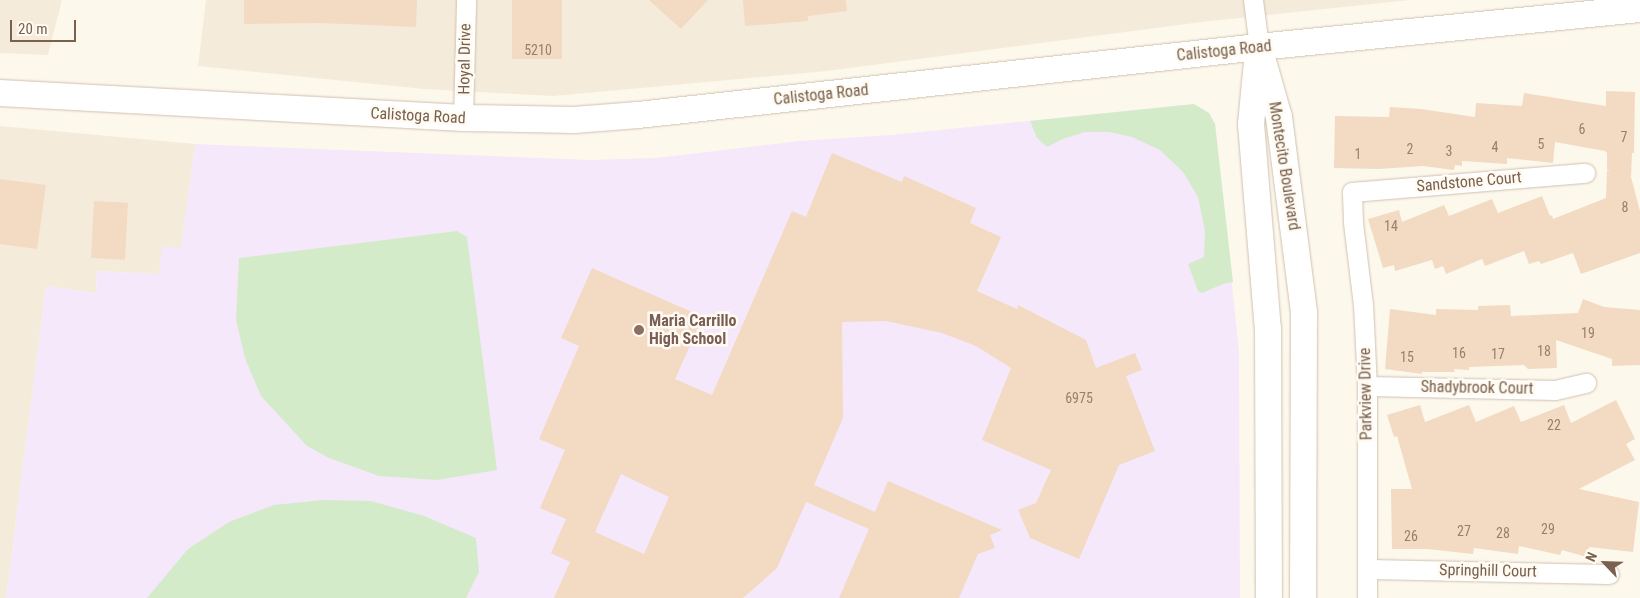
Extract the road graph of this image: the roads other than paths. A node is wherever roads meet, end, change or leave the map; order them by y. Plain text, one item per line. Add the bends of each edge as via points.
1 (466, 0) edge
2 (1253, 0) edge
3 (1640, 10) edge
4 (1259, 47) junction
5 (0, 93) edge
6 (463, 118) junction
7 (1585, 173) dead end
8 (1352, 192) joint
9 (1586, 383) dead end
10 (1366, 386) junction
11 (1367, 568) junction
12 (1609, 574) dead end
13 (1269, 598) edge
14 (1303, 598) edge
15 (1366, 598) edge

1 - 6 street, Hoyal Drive
2 - 4 street
3 - 4 main road, Calistoga Road
4 - 6 main road, Calistoga Road via 638,116 553,120
4 - 13 main road, Montecito Boulevard via 1251,124 1268,328
4 - 14 main road, Montecito Boulevard via 1279,117 1304,313
5 - 6 main road, Calistoga Road
7 - 8 street, Sandstone Court
8 - 10 street, Parkview Drive via 1363,305
9 - 10 street, Shadybrook Court via 1555,390
10 - 11 street, Parkview Drive
11 - 12 street, Springhill Court
11 - 15 street, Parkview Drive

